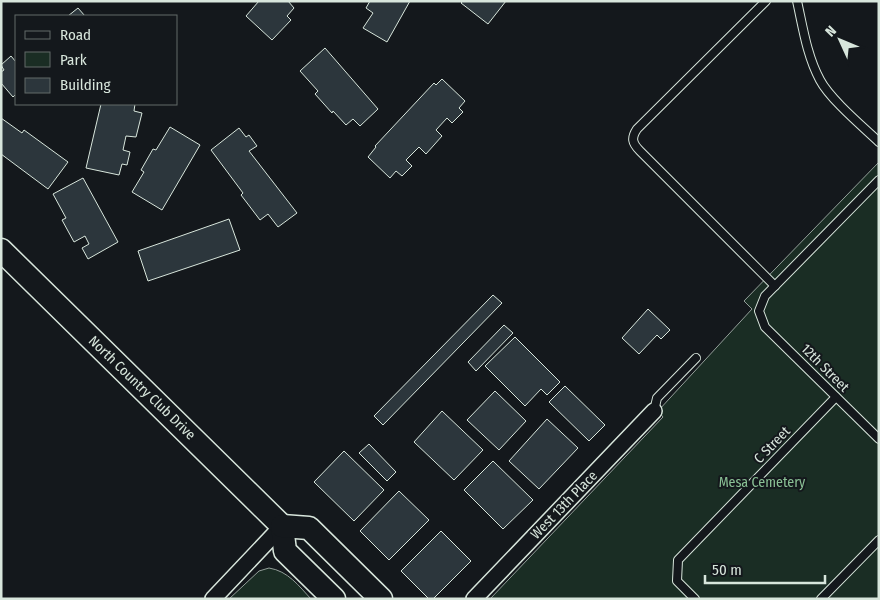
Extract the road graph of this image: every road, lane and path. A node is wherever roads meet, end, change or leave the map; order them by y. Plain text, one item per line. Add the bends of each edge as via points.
1 (766, 1) edge
2 (797, 1) edge
3 (879, 142) edge
4 (879, 180) edge
5 (1, 250) edge
6 (775, 286) junction
7 (696, 358) dead end
8 (836, 397) junction
9 (654, 410) joint
10 (879, 439) edge
11 (282, 526) junction
12 (879, 540) edge
13 (213, 599) edge
14 (334, 599) edge
15 (381, 599) edge
16 (474, 599) edge
17 (695, 599) edge
18 (821, 599) edge

1 - 6 lane via 644,122 633,136 633,144
2 - 3 lane via 810,58 820,81
4 - 6 lane
5 - 11 main road, North Country Club Drive
6 - 8 lane, 12th Street via 765,296 759,311 765,327
7 - 9 lane via 657,398
8 - 10 lane, 12th Street
8 - 17 lane, C Street via 678,560 677,581
9 - 16 street, West 13th Place
11 - 13 street
11 - 14 main road via 285,551
11 - 15 main road via 309,528
12 - 18 lane

